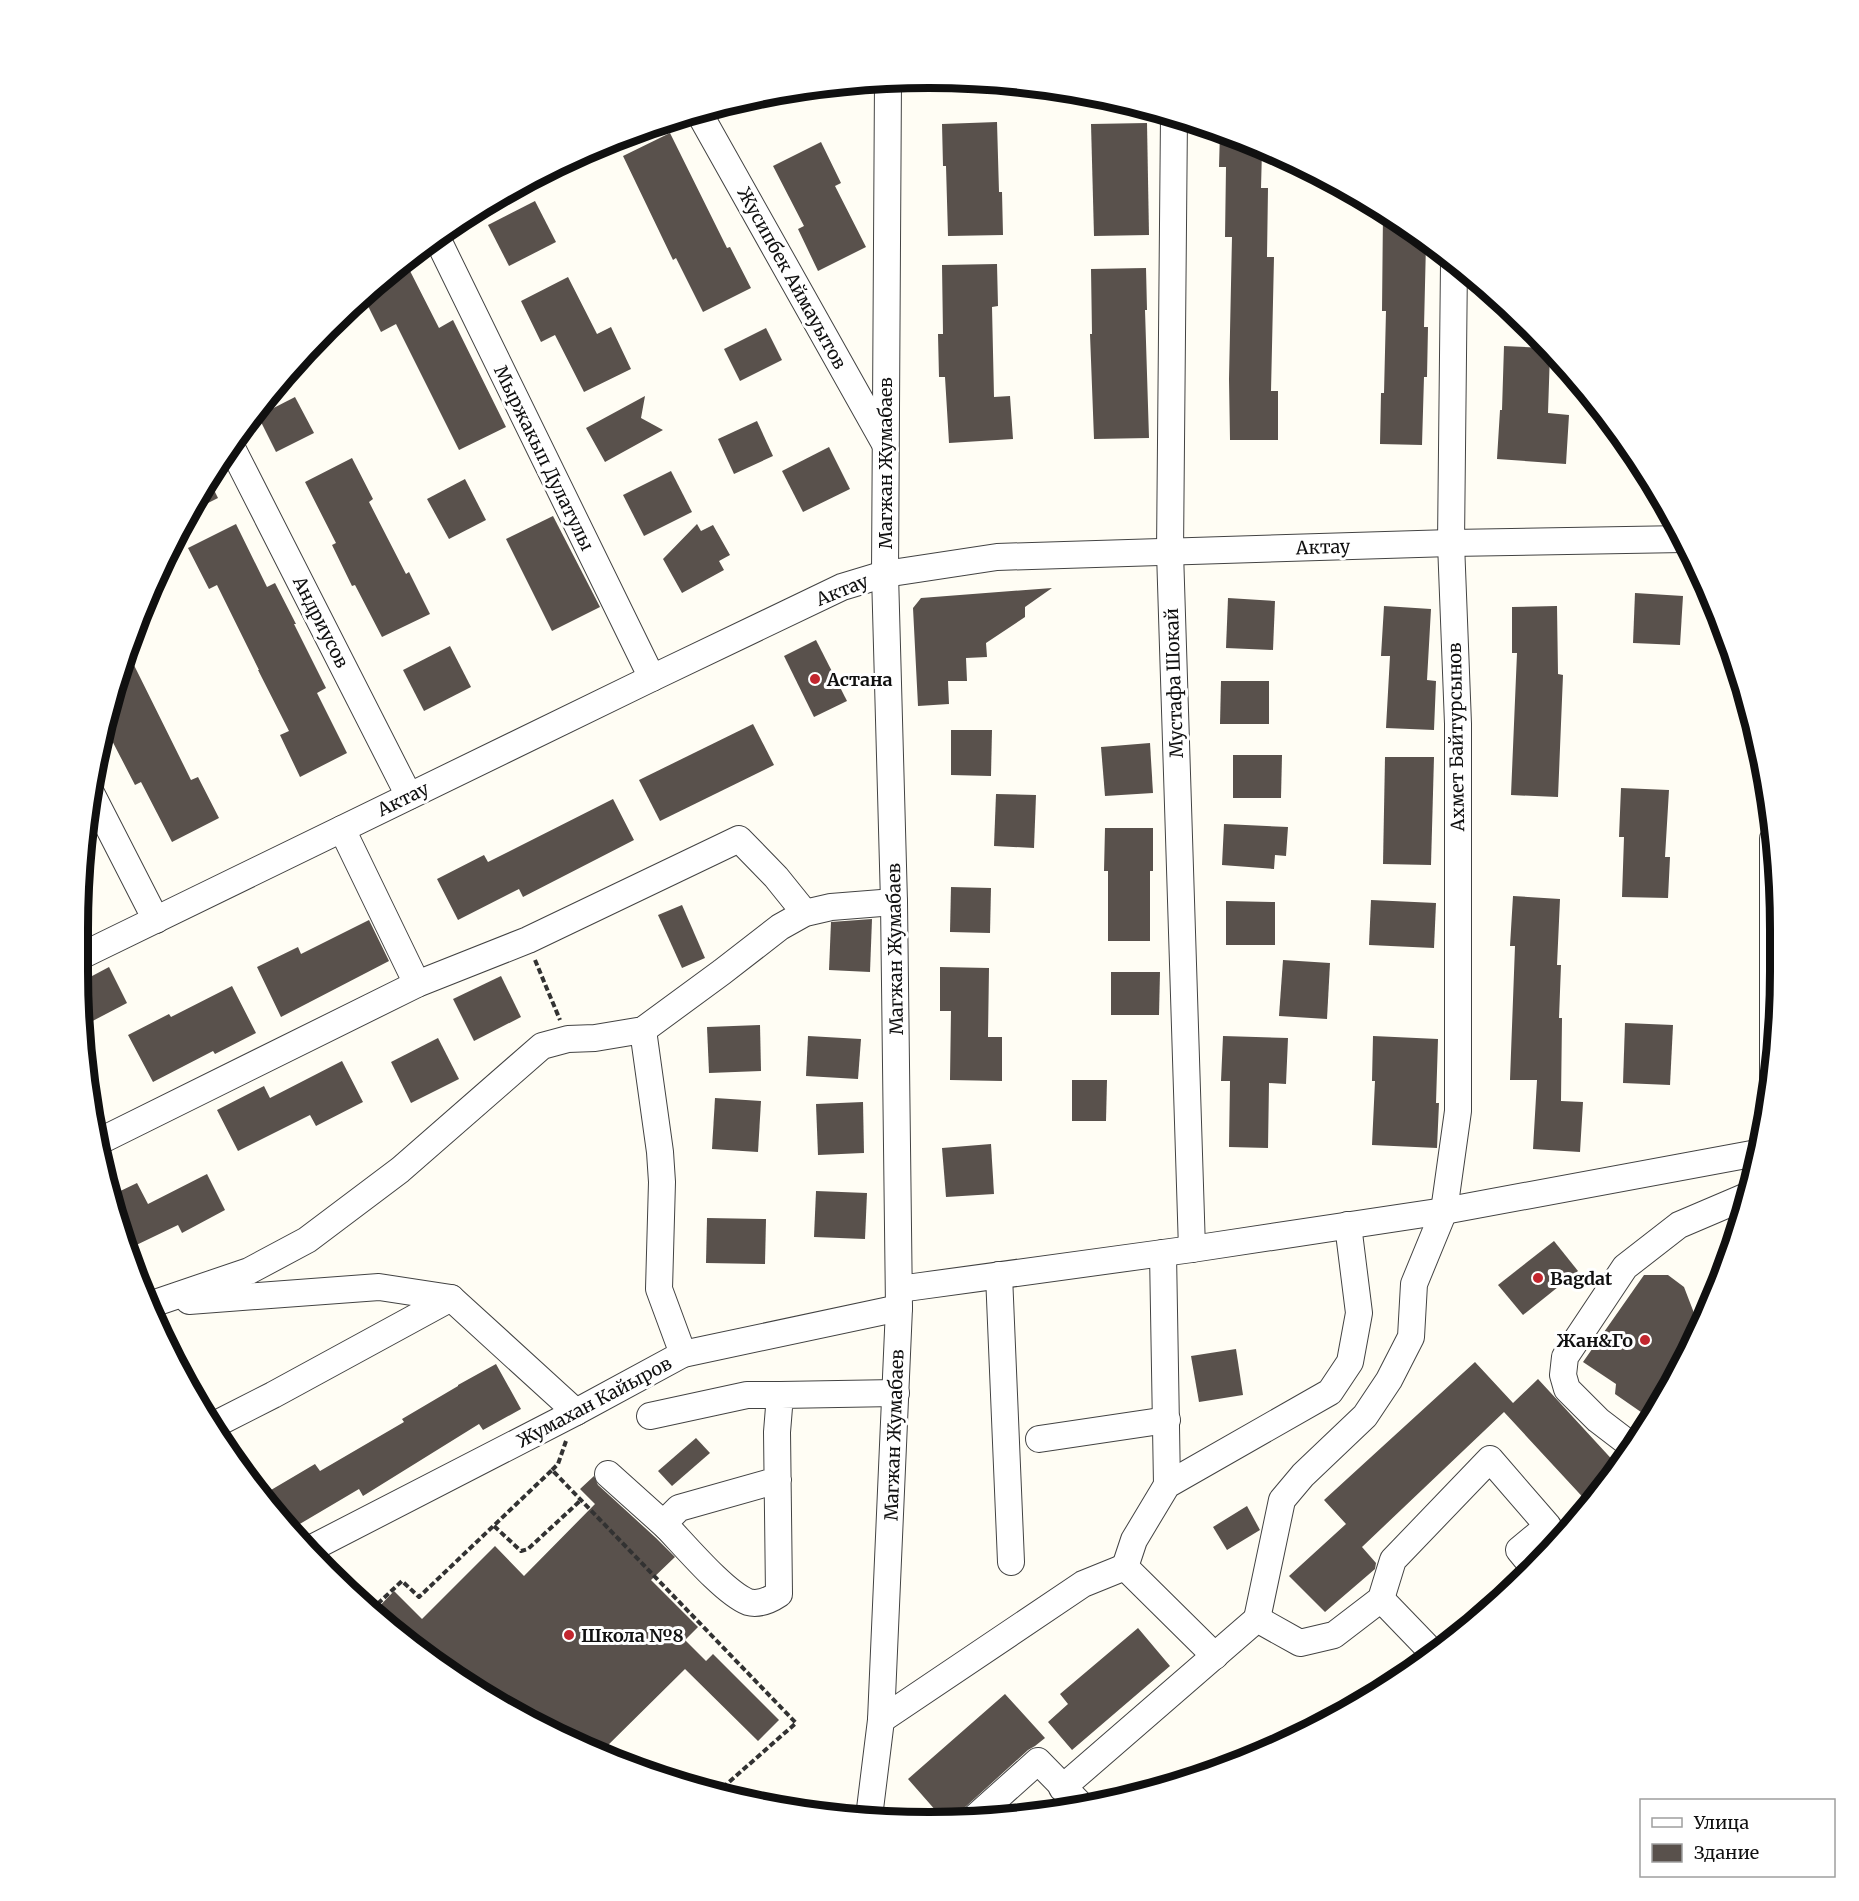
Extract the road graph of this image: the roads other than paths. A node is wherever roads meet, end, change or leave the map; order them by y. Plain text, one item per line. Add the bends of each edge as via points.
1 (888, 90) edge
2 (703, 120) edge
3 (1174, 125) edge
4 (440, 246) edge
5 (1454, 272) edge
6 (885, 444) junction
7 (235, 455) edge
8 (1674, 538) edge
9 (1451, 543) junction
10 (1170, 552) junction
11 (885, 574) junction
12 (652, 678) junction
13 (410, 796) junction
14 (98, 807) edge
15 (342, 829) junction
16 (894, 902) junction
17 (805, 913) junction
18 (156, 920) junction
19 (88, 953) edge
20 (417, 984) junction
21 (643, 1030) junction
22 (106, 1138) edge
23 (1750, 1154) edge
24 (1739, 1199) edge
25 (1444, 1211) junction
26 (1348, 1225) junction
27 (1192, 1249) junction
28 (1163, 1253) junction
29 (999, 1275) junction
30 (451, 1298) junction
31 (899, 1298) junction
32 (157, 1302) edge
33 (158, 1304) edge
34 (683, 1354) junction
35 (896, 1393) junction
36 (780, 1395) junction
37 (576, 1412) junction
38 (650, 1416) dead end
39 (1167, 1420) junction
40 (220, 1422) edge
41 (1039, 1439) dead end
42 (1627, 1442) edge
43 (608, 1474) dead end
44 (778, 1480) junction
45 (1167, 1485) junction
46 (667, 1527) junction
47 (316, 1546) edge
48 (1528, 1561) edge
49 (1011, 1562) dead end
50 (1125, 1567) junction
51 (1380, 1599) junction
52 (1257, 1619) junction
53 (1428, 1648) edge
54 (1215, 1656) junction
55 (881, 1720) junction
56 (1062, 1788) junction
57 (1075, 1799) edge
58 (870, 1811) edge
59 (982, 1811) edge

1 - 6 street, Магжан Жумабаев
2 - 6 street, Жусипбек Аймауытов
3 - 10 street, Мустафа Шокай
4 - 12 street, Мыржакып Дулатулы
5 - 9 street, Ахмет Байтурсынов
6 - 11 street, Магжан Жумабаев
7 - 13 street, Андриусов
8 - 9 street, Актау
9 - 10 street, Актау
9 - 25 street, Ахмет Байтурсынов via 1458,724 1458,1111
10 - 11 street, Актау via 997,557
10 - 27 street, Мустафа Шокай
11 - 12 street, Актау via 842,587
11 - 16 street, Магжан Жумабаев
12 - 13 street, Актау
13 - 15 street, Актау
14 - 18 street
15 - 18 street, Актау
15 - 20 street
16 - 17 street
16 - 31 street, Магжан Жумабаев
17 - 20 street via 739,839 528,940
17 - 21 street via 780,927
18 - 19 street, Актау
20 - 22 street
21 - 32 street via 542,1046 400,1170 307,1240 249,1271
21 - 34 street via 662,1182 659,1289
23 - 25 street, Жумахан Кайыров
24 - 42 street via 1679,1225 1625,1266 1565,1357 1563,1375 1567,1389
25 - 26 street, Жумахан Кайыров
25 - 52 street, Ахмет Байтурсынов via 1414,1284 1411,1336 1389,1380 1365,1416 1282,1500
26 - 27 street, Жумахан Кайыров
26 - 45 street via 1359,1312 1350,1362 1330,1392
27 - 28 street, Жумахан Кайыров
28 - 29 street, Жумахан Кайыров
28 - 39 street
29 - 31 street, Жумахан Кайыров
29 - 49 street
30 - 33 street via 380,1287
30 - 37 street
30 - 40 street
31 - 34 street, Жумахан Кайыров
31 - 35 street, Магжан Жумабаев
34 - 37 street, Жумахан Кайыров
35 - 36 street
35 - 55 street, Магжан Жумабаев
36 - 38 street via 747,1395
36 - 44 street
37 - 47 street, Жумахан Кайыров
39 - 41 street
39 - 45 street
43 - 46 street
44 - 46 street via 679,1508
44 - 46 street via 779,1594 769,1601 750,1603 731,1592
45 - 50 street via 1134,1540
48 - 51 street via 1519,1550 1548,1526 1490,1459 1393,1560
50 - 54 street
50 - 55 street via 1083,1584
51 - 52 street via 1334,1635 1300,1643
51 - 53 street
52 - 54 street
54 - 56 street
55 - 58 street, Магжан Жумабаев
56 - 57 street
56 - 59 street via 1038,1761

